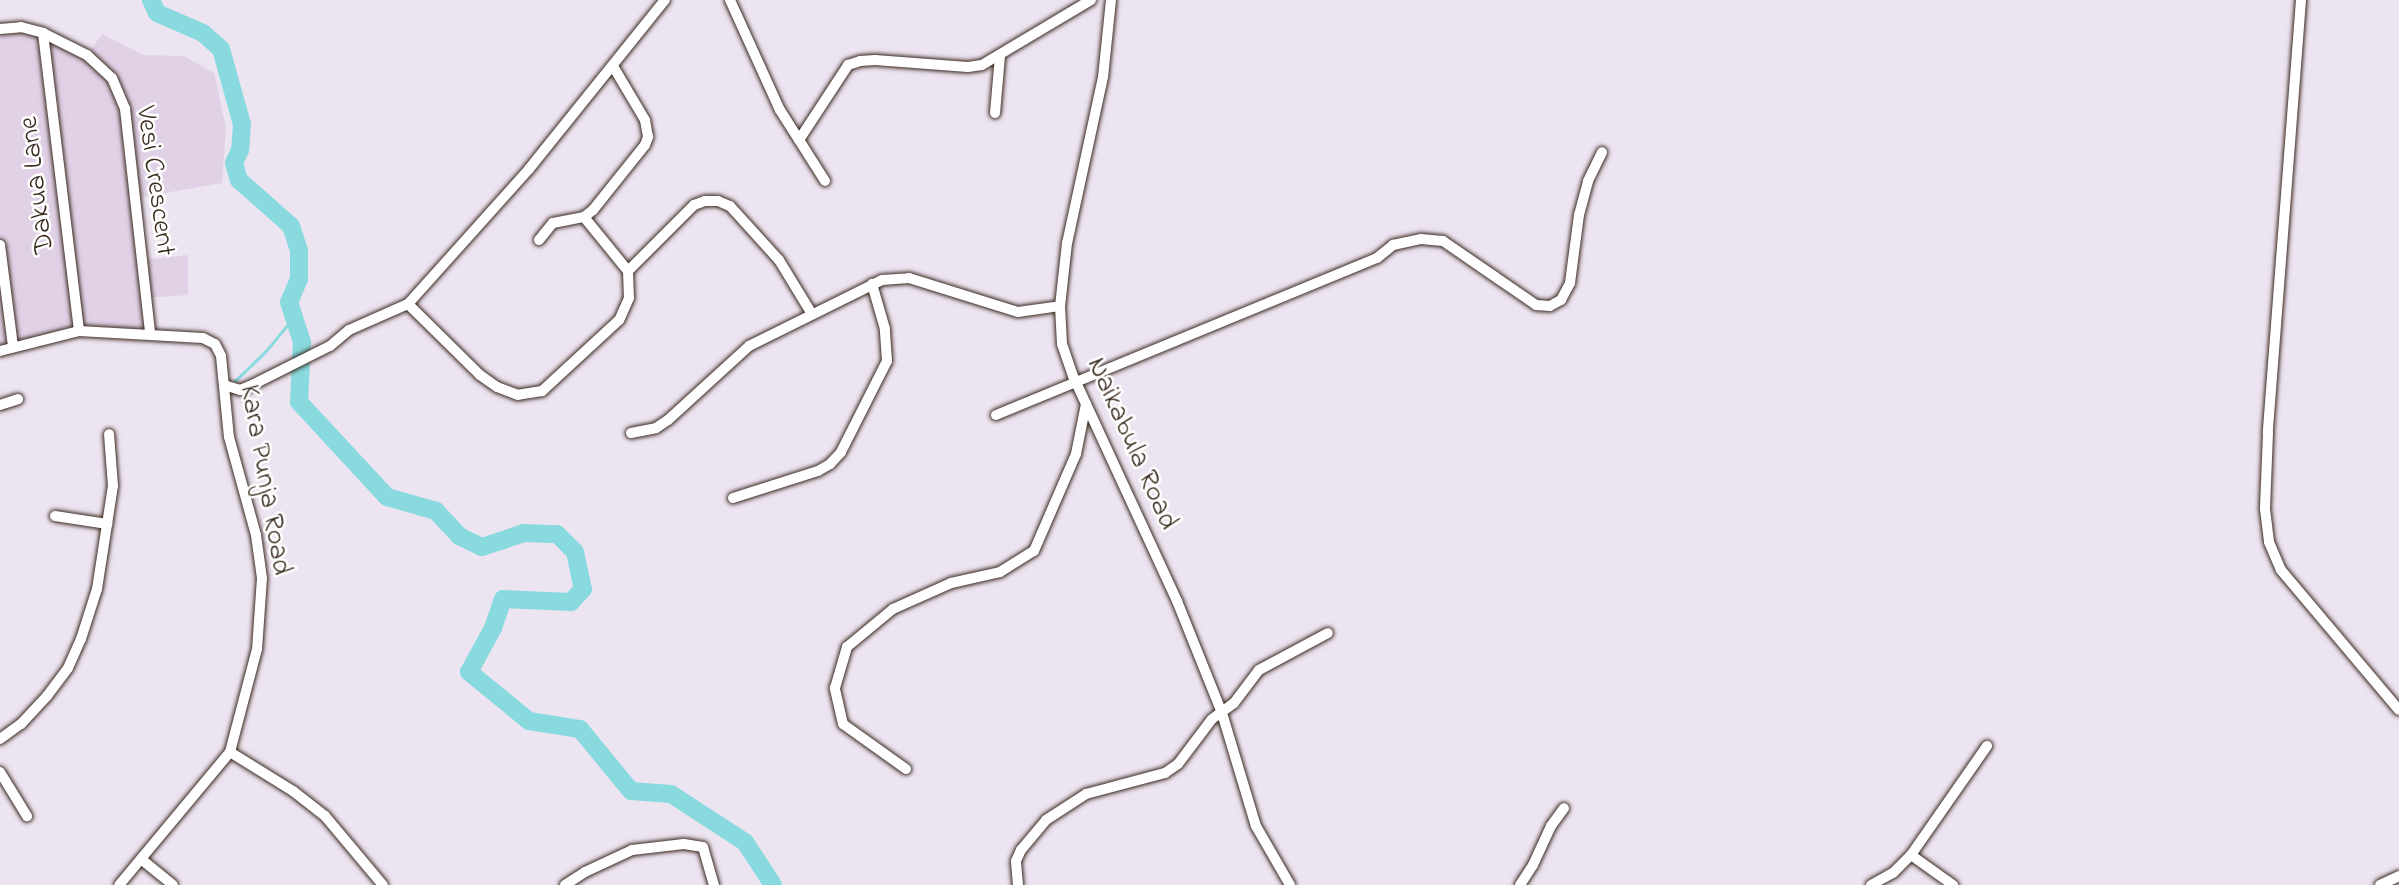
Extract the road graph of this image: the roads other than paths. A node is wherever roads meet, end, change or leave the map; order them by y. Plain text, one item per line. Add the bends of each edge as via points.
1 (665, 0) edge
2 (730, 0) edge
3 (1091, 0) edge
4 (1111, 0) edge
5 (2301, 0) edge
6 (0, 29) edge
7 (43, 33) junction
8 (1000, 57) junction
9 (613, 65) junction
10 (995, 113) dead end
11 (799, 140) junction
12 (1602, 152) dead end
13 (825, 181) dead end
14 (584, 217) junction
15 (539, 240) dead end
16 (0, 245) edge
17 (628, 271) junction
18 (872, 284) junction
19 (408, 304) junction
20 (1060, 306) junction
21 (812, 314) junction
22 (79, 331) junction
23 (150, 333) junction
24 (13, 347) junction
25 (0, 351) edge
26 (1076, 382) junction
27 (224, 385) junction
28 (18, 399) dead end
29 (1086, 404) junction
30 (0, 405) edge
31 (996, 415) dead end
32 (631, 433) dead end
33 (109, 434) dead end
34 (733, 498) dead end
35 (55, 516) dead end
36 (107, 524) junction
37 (1328, 633) dead end
38 (2399, 710) edge
39 (1222, 713) junction
40 (0, 739) edge
41 (1987, 746) dead end
42 (230, 752) junction
43 (906, 769) dead end
44 (0, 772) edge
45 (1564, 808) dead end
46 (27, 816) dead end
47 (1911, 855) junction
48 (141, 859) junction
49 (2399, 876) edge
50 (119, 885) edge
51 (173, 885) edge
52 (383, 885) edge
53 (565, 885) edge
54 (714, 885) edge
55 (1018, 885) edge
56 (1290, 885) edge
57 (1520, 885) edge
58 (1871, 885) edge
59 (1953, 885) edge
60 (2380, 885) edge

1 - 9 street
2 - 11 street via 780,110
3 - 8 street
4 - 20 street, Naikabula Road via 1109,42 1067,243
5 - 38 street via 2268,433 2265,509 2269,542 2281,570
6 - 7 street, Vesi Crescent via 20,27
7 - 22 street, Dakua Lane
7 - 23 street, Vesi Crescent via 87,55 112,78 125,109
8 - 10 street
8 - 11 street via 968,67 860,61 840,74
9 - 14 street via 645,120 648,137
9 - 19 street via 529,169
11 - 13 street
12 - 26 street via 1579,215 1570,283 1561,300 1550,306 1536,305 1443,241 1421,239 1393,245 1377,258
14 - 15 street via 553,223
14 - 17 street
16 - 24 street
17 - 19 street via 629,298 620,320 542,391 531,395 507,392 480,375
17 - 21 street via 694,205 718,201 730,206 779,260
18 - 20 street via 909,278 1018,312
18 - 21 street
18 - 34 street via 885,328 887,361 841,452 818,471
19 - 27 street via 349,330 330,346 240,390
20 - 26 street, Naikabula Road via 1062,344
21 - 32 street via 749,346 656,428
22 - 23 street, Kara Punja Road
22 - 24 street, Kara Punja Road
23 - 27 street, Kara Punja Road via 203,338 215,344
24 - 25 street, Kara Punja Road
26 - 29 street, Naikabula Road
26 - 31 street
27 - 42 street, Kara Punja Road via 229,437 256,535 262,578 257,649
28 - 30 street
29 - 39 street, Naikabula Road via 1177,601
29 - 43 street via 1076,454 1034,551 1000,572 951,583 893,608 847,647 835,688 843,724
33 - 36 street via 113,486
35 - 36 street
36 - 40 street via 97,589 68,668 21,724
37 - 39 street via 1259,670
39 - 55 street via 1165,773 1086,794 1046,820 1016,861
39 - 56 street, Naikabula Road via 1256,826
41 - 47 street
42 - 48 street, Kara Punja Road
42 - 52 street via 325,816
44 - 46 street
45 - 57 street
47 - 58 street via 1893,873
47 - 59 street
48 - 50 street, Kara Punja Road
48 - 51 street
49 - 60 street
53 - 54 street via 632,850 684,844 703,847

